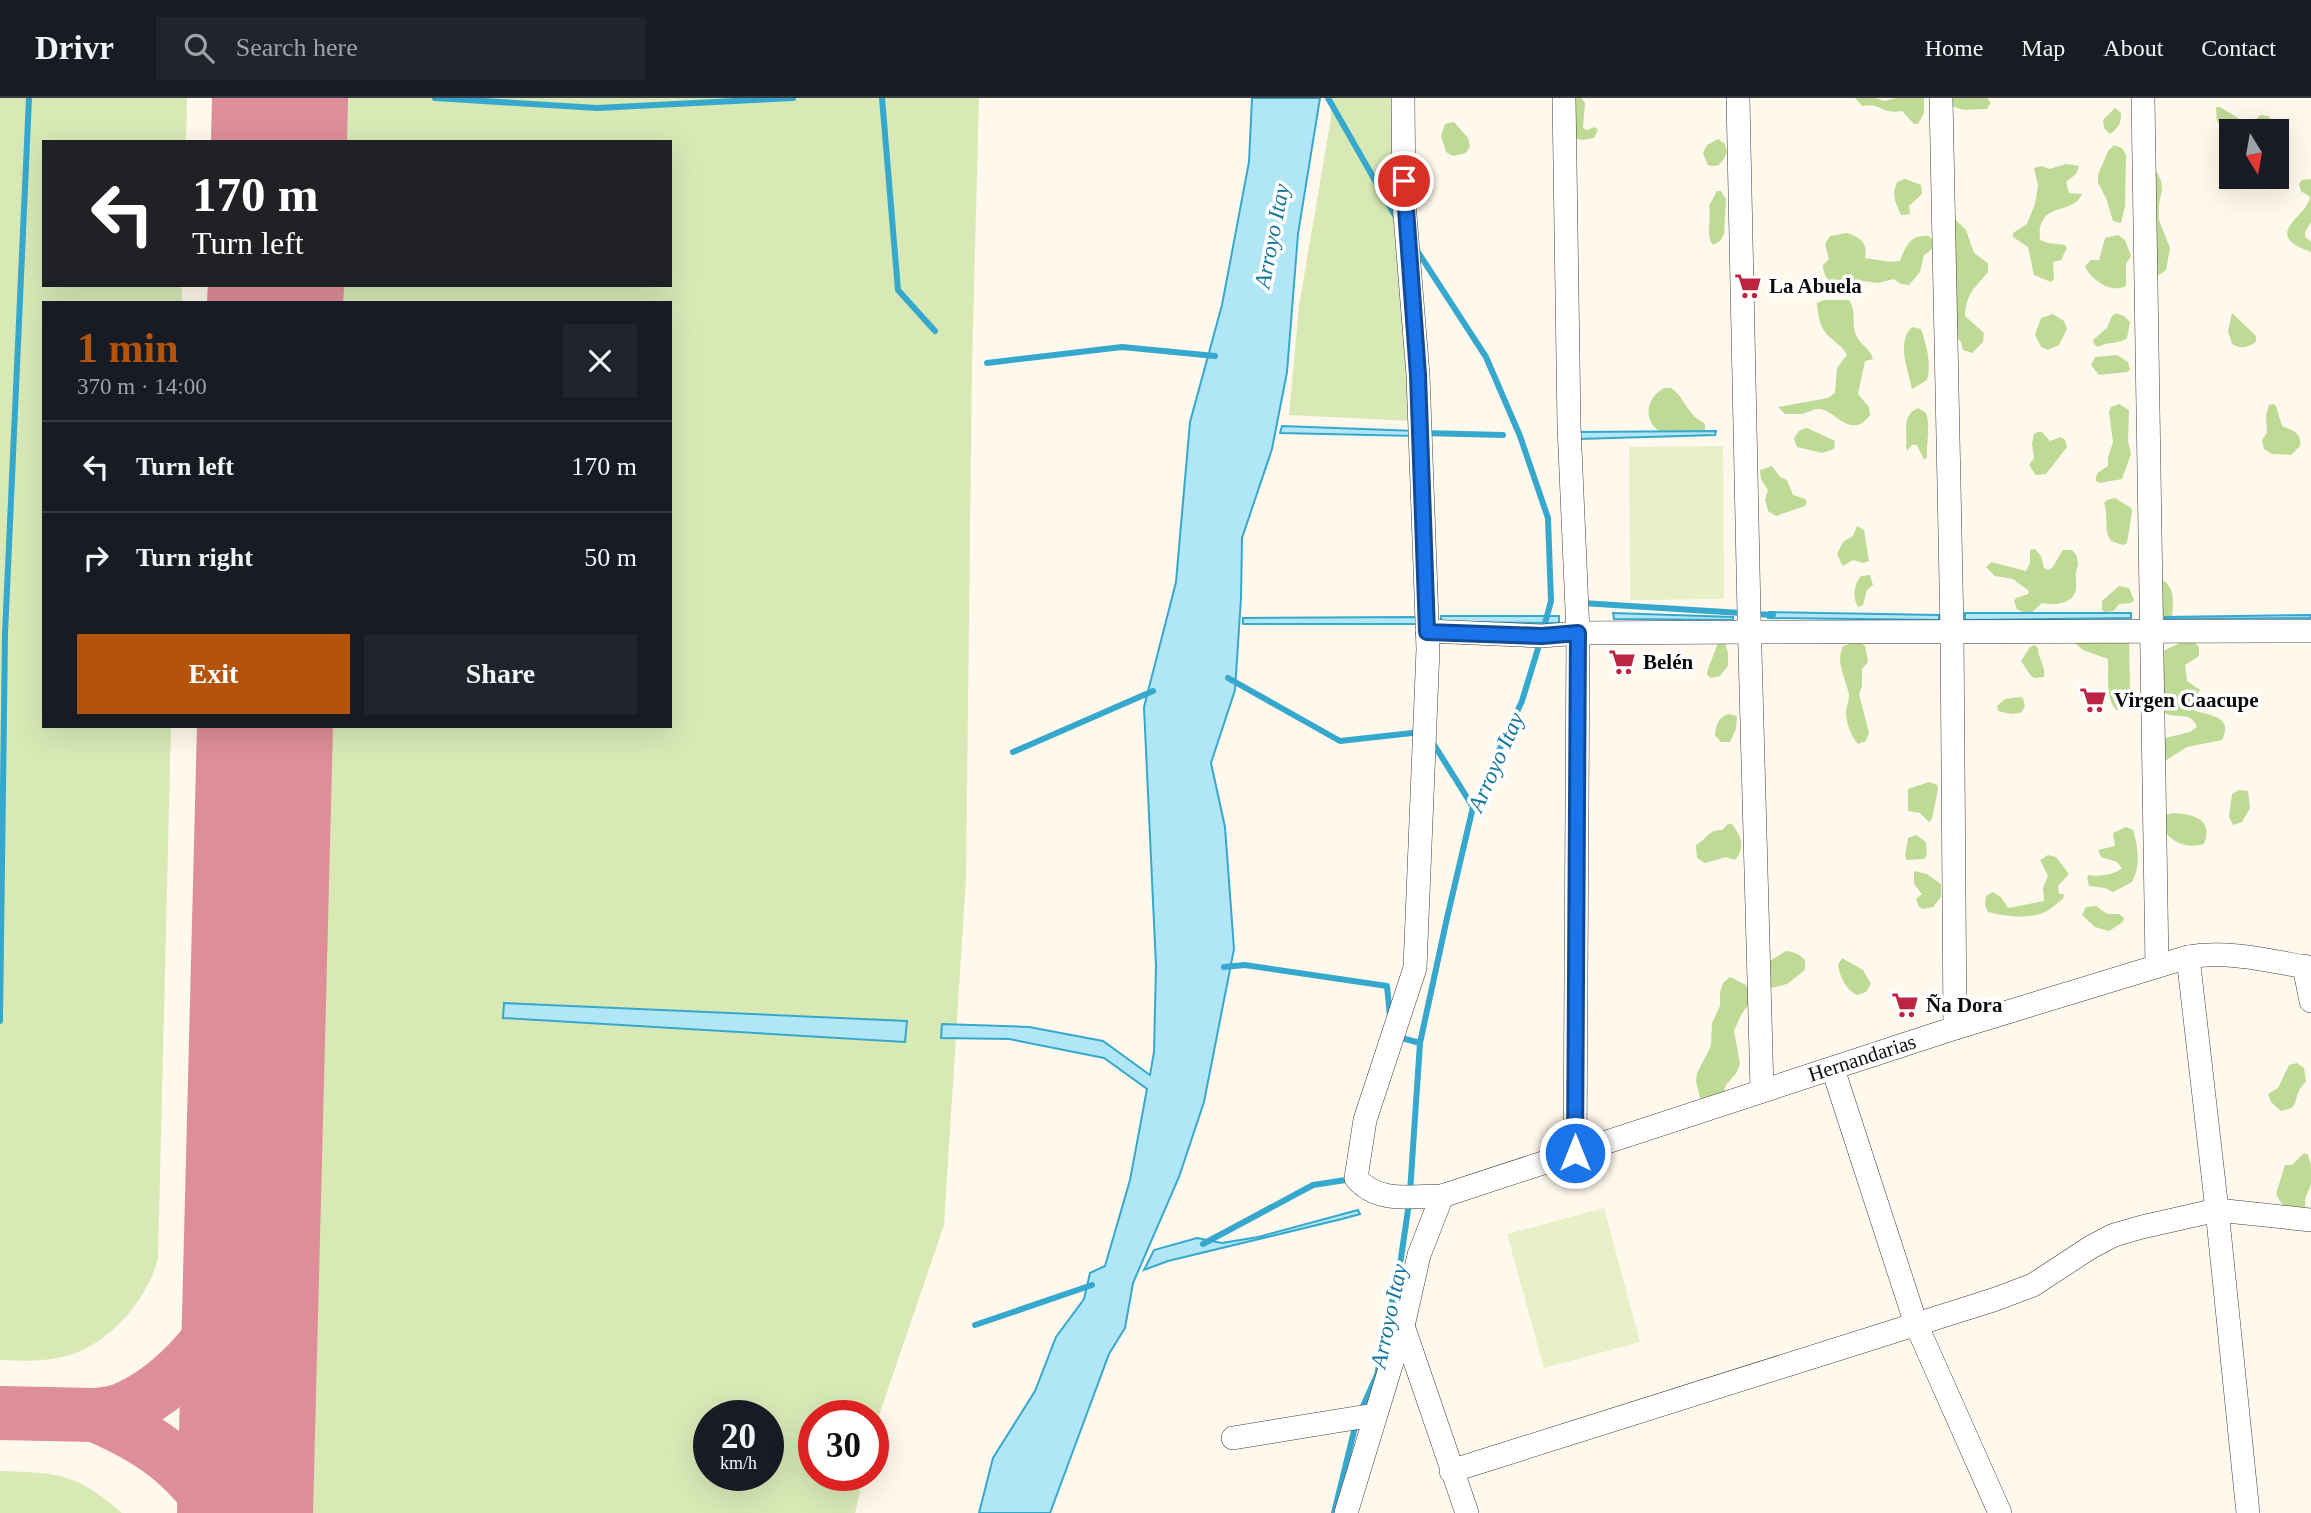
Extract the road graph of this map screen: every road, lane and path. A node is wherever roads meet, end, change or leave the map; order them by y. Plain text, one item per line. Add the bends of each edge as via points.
1 (1403, 98) edge
2 (1564, 98) edge
3 (1738, 98) edge
4 (1941, 98) edge
5 (2143, 98) edge
6 (1952, 630) junction
7 (2153, 631) junction
8 (2311, 631) edge
9 (1427, 632) junction
10 (1750, 632) junction
11 (1578, 633) junction
12 (2188, 957) junction
13 (2157, 966) junction
14 (2307, 967) edge
15 (2311, 1001) edge
16 (1955, 1028) junction
17 (1833, 1069) junction
18 (1762, 1090) junction
19 (1575, 1153) junction
20 (1442, 1196) junction
21 (2217, 1210) junction
22 (2311, 1220) edge
23 (1916, 1324) junction
24 (1403, 1326) junction
25 (1374, 1415) junction
26 (1233, 1438) dead end
27 (1451, 1471) junction
28 (1346, 1513) edge
29 (1467, 1513) edge
30 (2000, 1513) edge
31 (2248, 1513) edge

1 - 9 street via 1404,203 1418,375
2 - 11 street
3 - 10 street
4 - 6 street
5 - 7 street
6 - 7 street
6 - 10 street
6 - 16 street
7 - 8 street
7 - 13 street
9 - 11 street
9 - 20 street, Hernandarias via 1415,968 1365,1119 1356,1178 1376,1195
10 - 11 street
10 - 18 street
11 - 19 street
12 - 13 street, Hernandarias
12 - 14 street, Hernandarias via 2210,953
12 - 21 street
13 - 16 street, Hernandarias
14 - 15 street
16 - 17 street, Hernandarias
17 - 18 street, Hernandarias
17 - 23 street
18 - 19 street, Hernandarias
19 - 20 street, Hernandarias
20 - 24 street via 1419,1255
21 - 22 street
21 - 23 street via 2114,1235 2033,1285
21 - 31 street
23 - 27 street
23 - 30 street
24 - 25 street
24 - 27 street
25 - 26 street
25 - 28 street
27 - 29 street

